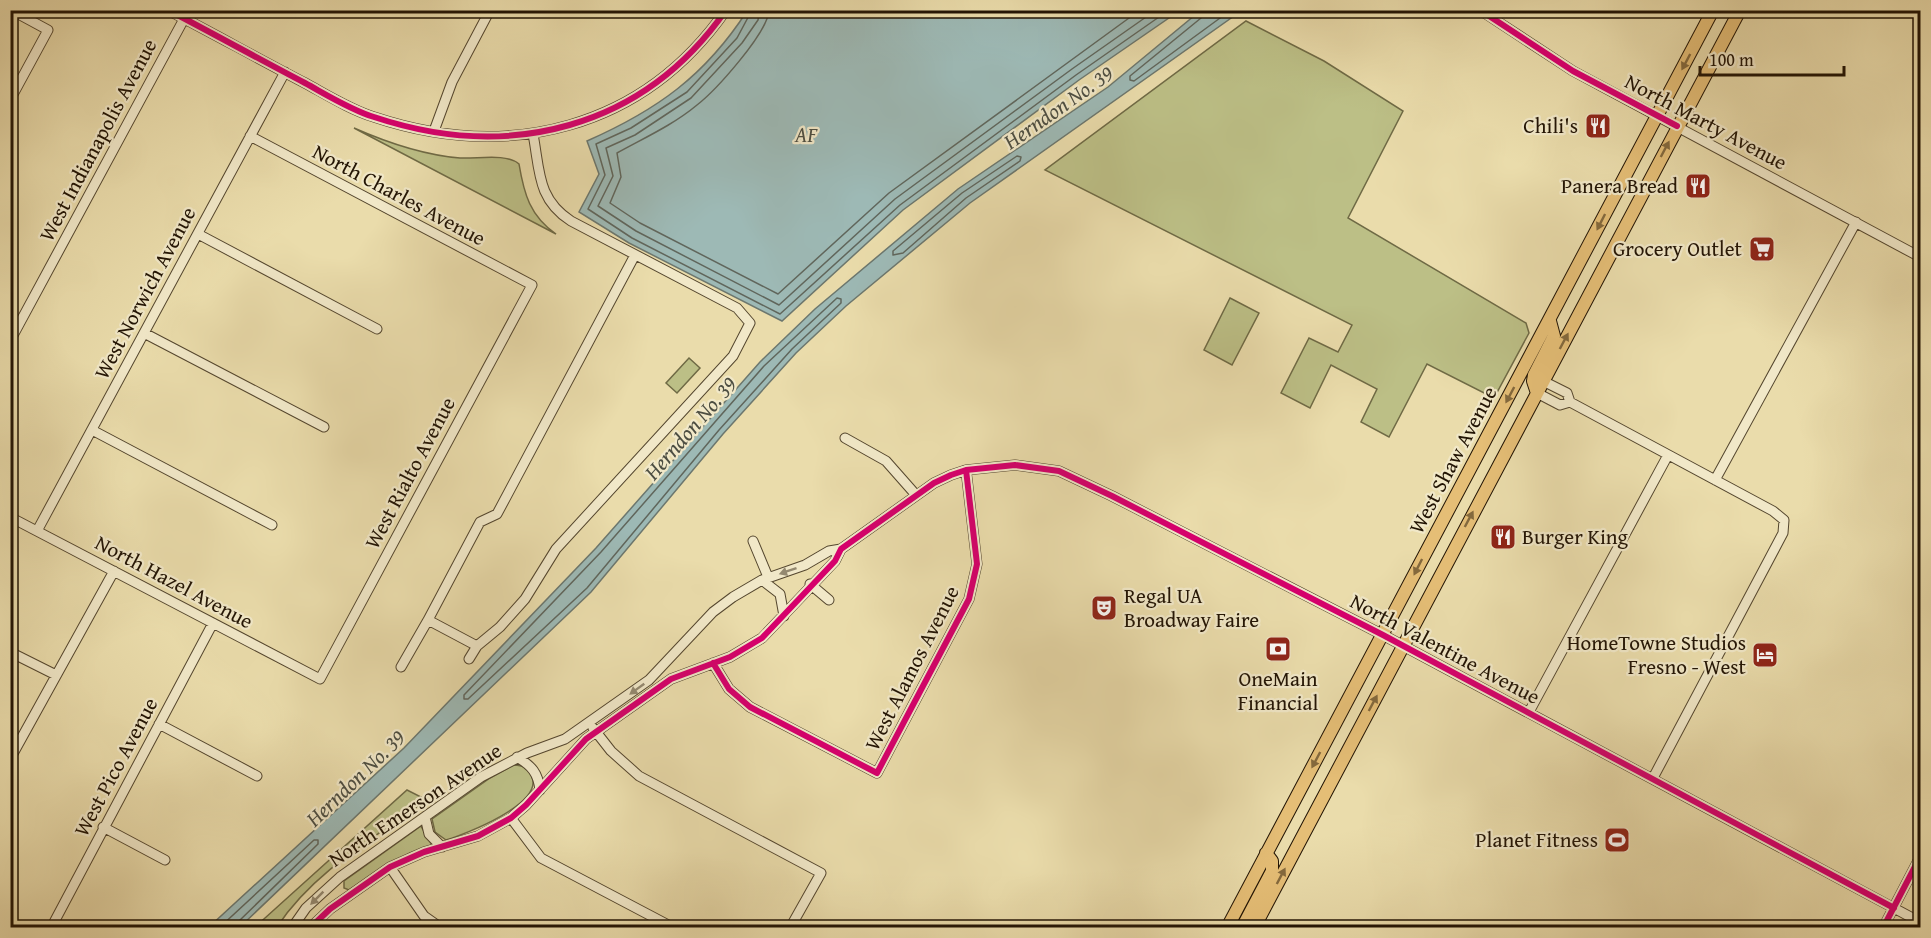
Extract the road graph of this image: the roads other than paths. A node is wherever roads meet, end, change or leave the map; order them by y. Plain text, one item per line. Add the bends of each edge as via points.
1 (11, 10) edge
2 (168, 10) edge
3 (490, 10) edge
4 (726, 10) edge
5 (1480, 10) edge
6 (1713, 10) edge
7 (1740, 10) edge
8 (184, 19) junction
9 (285, 72) junction
10 (10, 100) edge
11 (1658, 115) junction
12 (1677, 126) junction
13 (434, 132) junction
14 (533, 134) junction
15 (250, 136) junction
16 (1856, 222) junction
17 (198, 234) junction
18 (635, 255) junction
19 (1920, 257) edge
20 (532, 285) joint
21 (1550, 321) junction
22 (377, 329) dead end
23 (144, 333) junction
24 (10, 341) edge
25 (1543, 381) junction
26 (1537, 393) junction
27 (1570, 402) junction
28 (324, 427) dead end
29 (92, 430) junction
30 (845, 438) dead end
31 (1668, 455) junction
32 (966, 470) junction
33 (1715, 480) junction
34 (915, 495) junction
35 (10, 517) edge
36 (272, 525) dead end
37 (37, 531) junction
38 (753, 540) dead end
39 (841, 549) junction
40 (114, 571) junction
41 (765, 579) junction
42 (810, 584) junction
43 (829, 600) dead end
44 (784, 616) junction
45 (428, 620) junction
46 (213, 623) junction
47 (1383, 635) junction
48 (1403, 645) junction
49 (477, 646) junction
50 (10, 652) edge
51 (468, 659) dead end
52 (712, 663) junction
53 (401, 667) dead end
54 (56, 675) junction
55 (320, 679) joint
56 (1529, 712) junction
57 (159, 724) junction
58 (593, 727) junction
59 (518, 757) junction
60 (10, 759) edge
61 (257, 776) dead end
62 (1653, 778) junction
63 (540, 790) junction
64 (425, 817) junction
65 (511, 818) junction
66 (103, 827) junction
67 (442, 847) junction
68 (1266, 853) junction
69 (1920, 857) edge
70 (165, 860) dead end
71 (390, 867) junction
72 (1894, 908) junction
73 (1920, 922) edge
74 (51, 927) edge
75 (292, 927) edge
76 (310, 927) edge
77 (441, 927) edge
78 (674, 927) edge
79 (790, 927) edge
80 (1227, 927) edge
81 (1242, 927) edge
82 (1254, 927) edge
83 (1883, 927) edge

1 - 10 street via 48,30
2 - 8 street
3 - 13 street via 452,82
4 - 14 street via 688,57 639,95 582,123
5 - 11 street, North Marty Avenue via 1573,70
6 -> 11 main road, West Shaw Avenue
7 - 12 main road, West Shaw Avenue
8 - 9 street
8 - 24 street, West Indianapolis Avenue
9 - 13 street via 373,117
9 - 15 street, West Norwich Avenue
11 - 12 street, North Marty Avenue
11 -> 21 main road, West Shaw Avenue
12 - 16 street, North Marty Avenue
25 -> 12 main road, West Shaw Avenue
13 - 14 street
14 - 18 street via 543,188 555,209
15 - 17 street, West Norwich Avenue
15 - 20 street, North Charles Avenue
16 - 19 street, North Marty Avenue
16 - 33 street
17 - 22 street
17 - 23 street, West Norwich Avenue
18 - 45 street via 497,514 480,522
18 - 49 street via 737,308 750,323 733,356 556,549 525,600
20 - 55 street, West Rialto Avenue
21 - 26 main road via 1554,336 1534,375
21 -> 47 main road, West Shaw Avenue
23 - 28 street
23 - 29 street, West Norwich Avenue
25 - 26 main road, West Shaw Avenue
25 - 27 street via 1567,393
26 - 27 street via 1560,405
48 -> 26 main road, West Shaw Avenue
27 - 31 street
29 - 36 street
29 - 37 street, West Norwich Avenue
30 - 34 street via 886,461
31 - 33 street
31 - 56 street
32 - 34 street, North Emerson Avenue
32 - 47 street, North Valentine Avenue via 1015,465 1059,471
32 - 52 street, West Alamos Avenue via 977,564 969,599 877,773 750,706 729,689
33 - 62 street via 1780,515 1785,527
34 - 39 street, North Emerson Avenue
35 - 37 street, North Hazel Avenue
37 - 40 street, North Hazel Avenue
38 - 41 street
39 -> 41 street, North Emerson Avenue
39 - 42 street, North Emerson Avenue via 835,561
40 - 46 street, North Hazel Avenue
40 - 54 street
41 - 44 street via 780,594
41 -> 58 street, North Emerson Avenue via 713,612 656,674
42 - 43 street
42 - 44 street, North Emerson Avenue
44 - 52 street, North Emerson Avenue via 747,648
45 - 49 street
45 - 53 street
46 - 55 street, North Hazel Avenue
46 - 57 street, West Pico Avenue
47 - 48 street, North Valentine Avenue
47 -> 68 main road, West Shaw Avenue
48 - 56 street, North Valentine Avenue
82 -> 48 main road, West Shaw Avenue
49 - 51 street
50 - 54 street
52 - 58 street, North Emerson Avenue via 672,679
54 - 60 street
56 - 62 street, North Valentine Avenue
57 - 61 street
57 - 66 street, West Pico Avenue
58 - 59 street, North Emerson Avenue
58 - 63 street, North Emerson Avenue
58 - 79 street via 611,751 639,777 821,873
59 - 63 street via 534,769
59 - 64 street, North Emerson Avenue via 481,777
62 - 72 street, North Valentine Avenue
63 - 65 street, North Emerson Avenue
64 - 67 street via 429,834
64 -> 75 street, North Emerson Avenue via 340,877 306,908
65 - 67 street, North Emerson Avenue via 478,836
65 - 78 street via 541,858
66 - 70 street
66 - 74 street, West Pico Avenue
67 - 71 street, North Emerson Avenue
68 - 80 main road, West Shaw Avenue
68 - 81 main road via 1272,861 1272,871
69 - 72 street
71 - 76 street, North Emerson Avenue
71 - 77 street via 424,916
72 - 73 street, North Valentine Avenue
72 - 83 street

